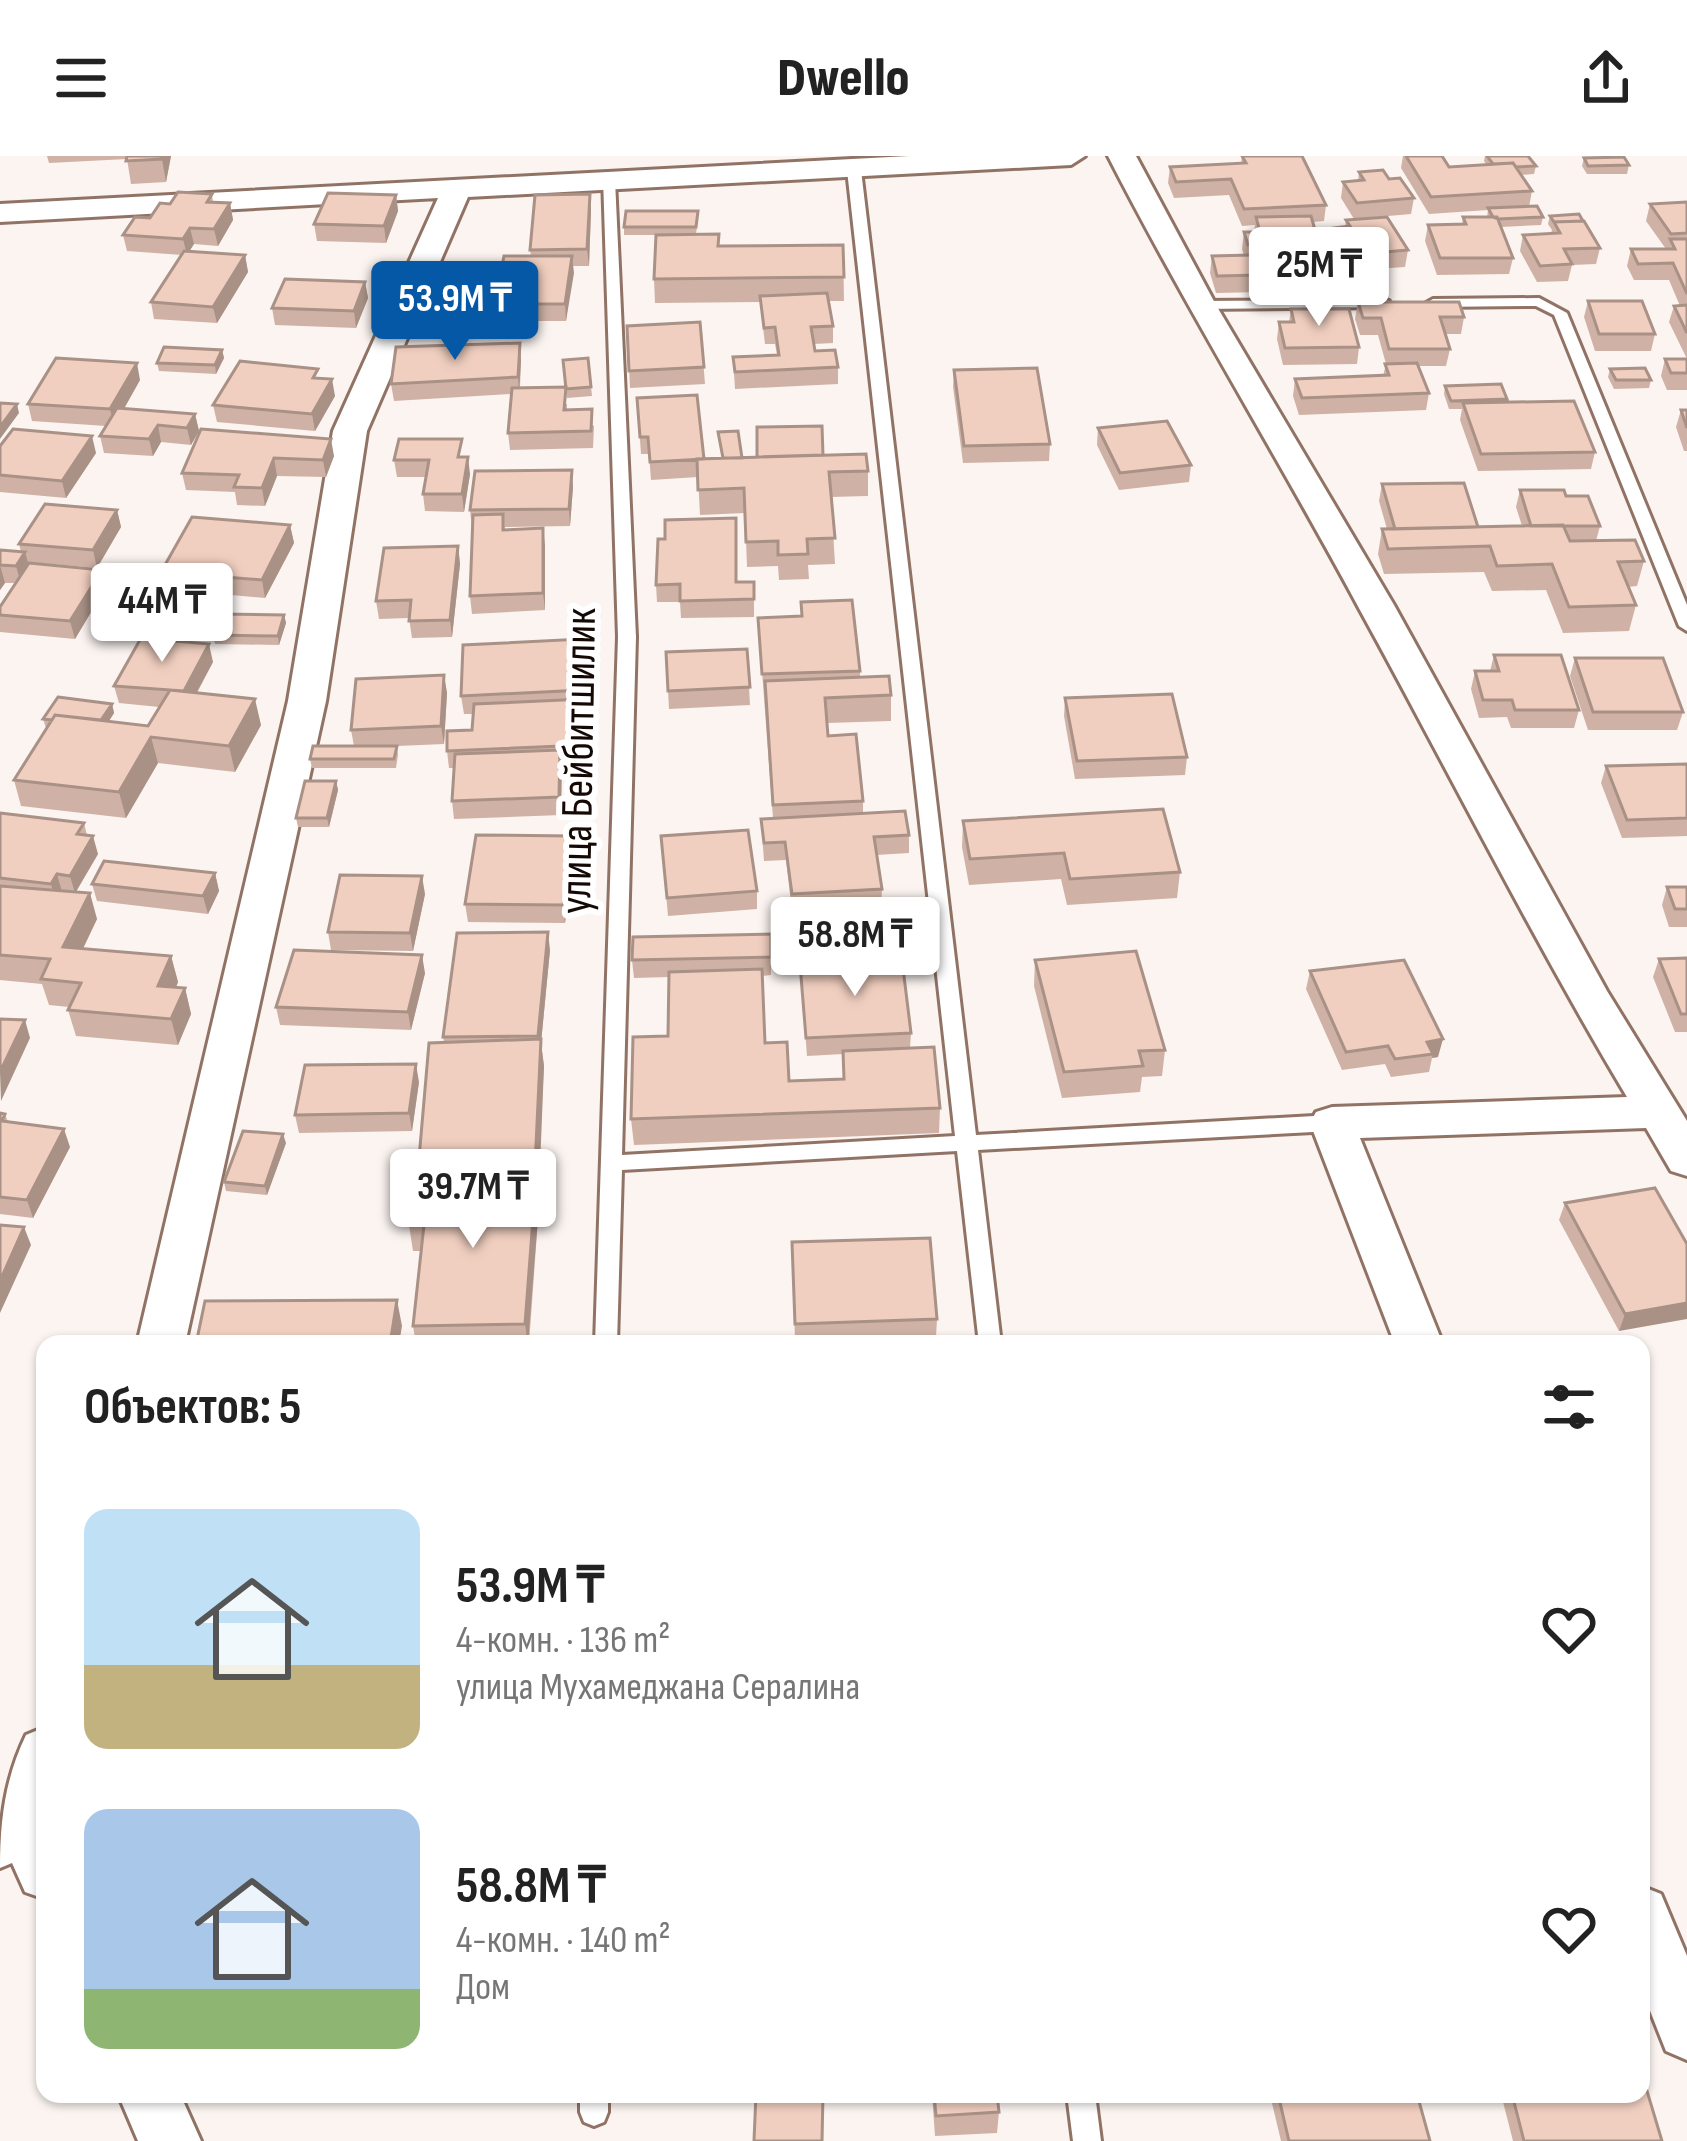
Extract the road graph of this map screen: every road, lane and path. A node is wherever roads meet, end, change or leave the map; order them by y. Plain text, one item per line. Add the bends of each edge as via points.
1 (1071, 156) edge
2 (1122, 156) edge
3 (854, 170) junction
4 (608, 180) junction
5 (456, 190) junction
6 (0, 213) edge
7 (1199, 305) junction
8 (1687, 626) edge
9 (1673, 1112) edge
10 (1332, 1123) junction
11 (966, 1145) junction
12 (1687, 1159) edge
13 (610, 1163) junction
14 (163, 1335) edge
15 (607, 1335) edge
16 (989, 1335) edge
17 (1415, 1335) edge
18 (36, 1791) edge
19 (23, 1848) edge
20 (1650, 1936) edge
21 (1687, 2031) edge
22 (152, 2103) edge
23 (1082, 2103) edge
24 (170, 2141) edge
25 (1087, 2141) edge

1 - 3 street
2 - 7 street
3 - 4 street
3 - 11 lane
4 - 5 street
4 - 13 lane, улица Бейбитшилик via 627,637
5 - 6 street
5 - 14 street via 350,431 307,701
7 - 8 lane via 1539,302 1560,314
7 - 9 street via 1376,605 1587,994
9 - 10 street
9 - 12 street
10 - 11 lane
10 - 17 street
11 - 13 lane
11 - 16 lane
13 - 15 lane, улица Бейбитшилик
18 - 19 street
20 - 21 street
22 - 24 street
23 - 25 lane

